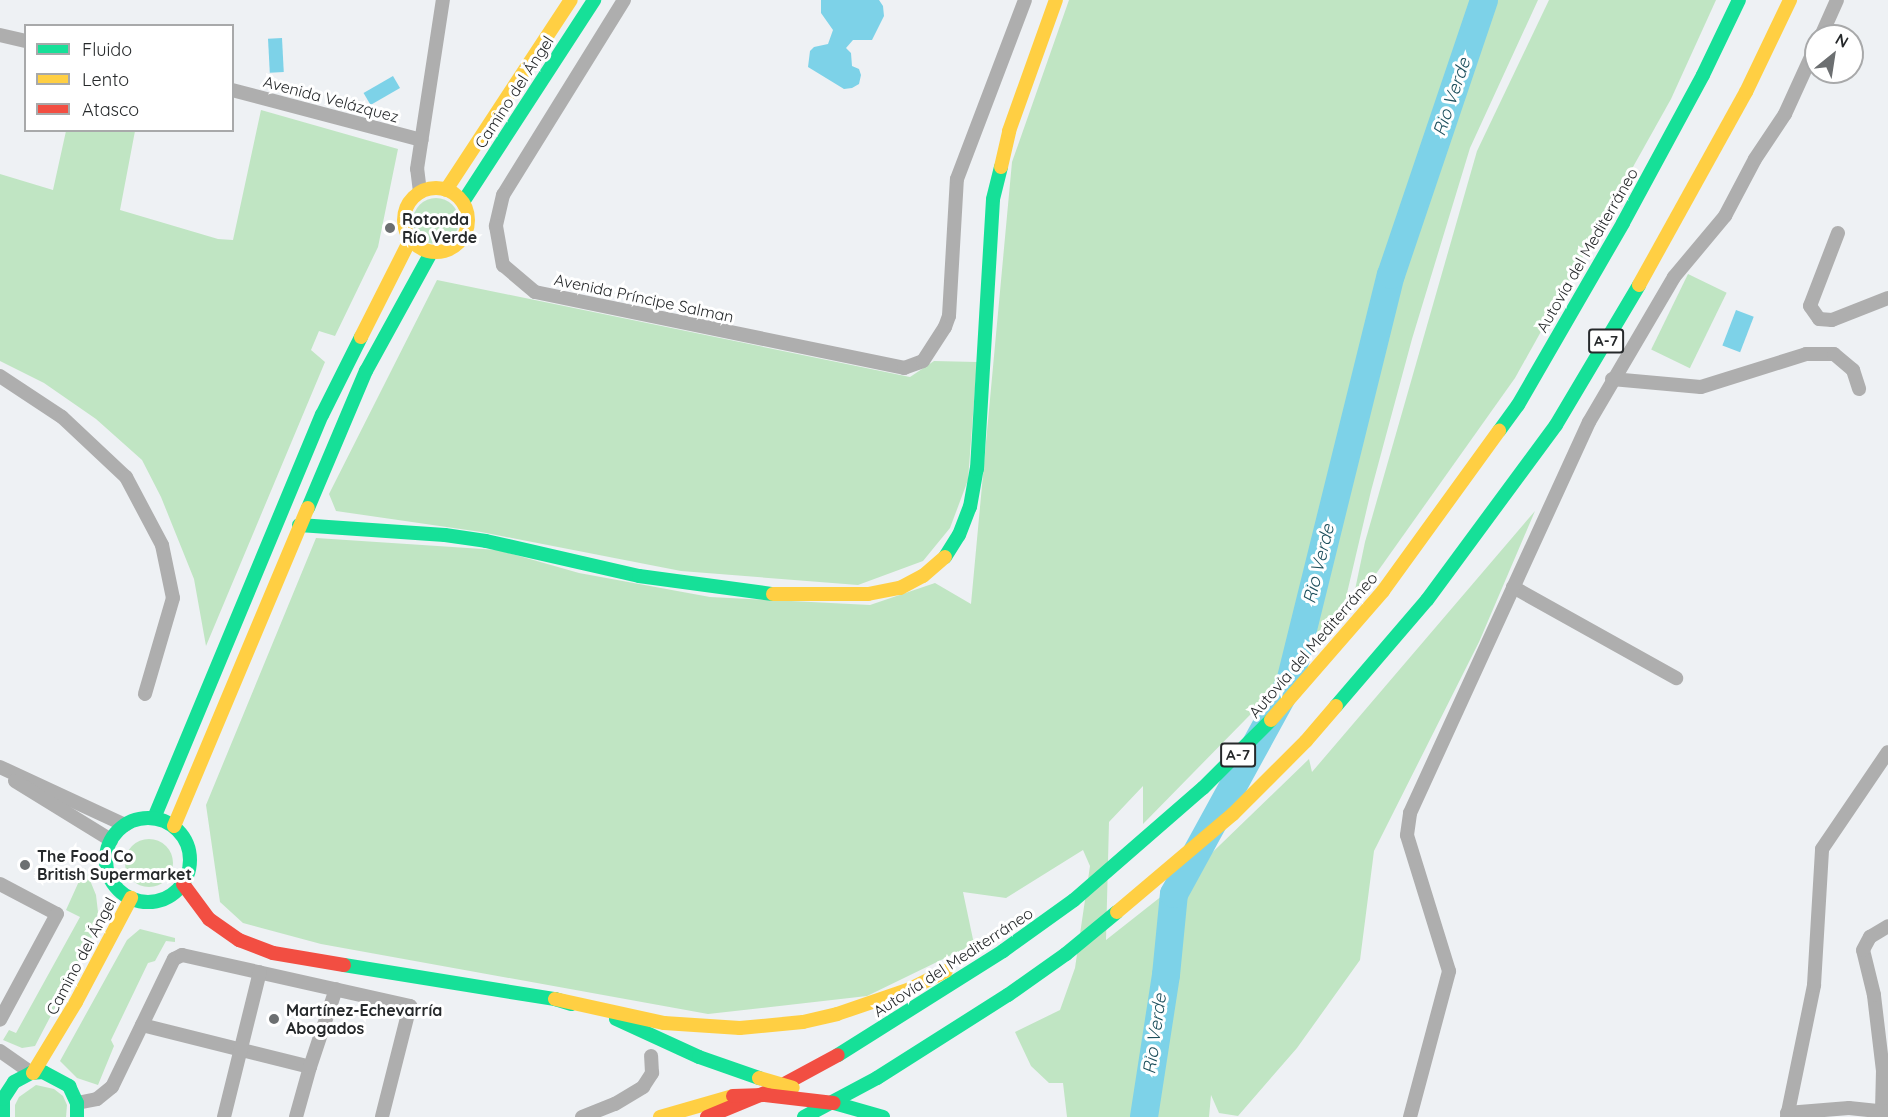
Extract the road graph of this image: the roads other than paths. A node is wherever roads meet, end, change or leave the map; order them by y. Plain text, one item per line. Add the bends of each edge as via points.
1 (443, 0) edge
2 (571, 0) edge
3 (594, 0) edge
4 (624, 0) edge
5 (1025, 0) edge
6 (1056, 0) edge
7 (1738, 0) edge
8 (1790, 0) edge
9 (1838, 0) edge
10 (1827, 24) edge
11 (0, 35) edge
12 (24, 40) edge
13 (1804, 72) edge
14 (234, 91) edge
15 (421, 140) junction
16 (446, 190) junction
17 (420, 192) junction
18 (463, 202) junction
19 (1838, 233) dead end
20 (410, 240) junction
21 (430, 253) junction
22 (1888, 298) edge
23 (0, 376) edge
24 (1612, 379) junction
25 (1859, 389) dead end
26 (300, 525) junction
27 (1513, 587) junction
28 (1676, 678) dead end
29 (145, 694) dead end
30 (1888, 752) edge
31 (0, 767) edge
32 (0, 772) edge
33 (154, 818) junction
34 (125, 825) junction
35 (174, 826) junction
36 (111, 840) junction
37 (0, 884) edge
38 (183, 884) junction
39 (131, 898) junction
40 (1888, 926) edge
41 (1003, 951) junction
42 (260, 972) junction
43 (336, 989) junction
44 (555, 999) junction
45 (0, 1020) edge
46 (142, 1025) junction
47 (60, 1030) junction
48 (241, 1050) junction
49 (0, 1052) edge
50 (651, 1056) dead end
51 (0, 1059) edge
52 (310, 1067) junction
53 (29, 1074) junction
54 (62, 1079) junction
55 (834, 1103) junction
56 (77, 1110) edge
57 (1885, 1112) edge
58 (1787, 1115) edge
59 (3, 1117) edge
60 (224, 1117) edge
61 (296, 1117) edge
62 (382, 1117) edge
63 (582, 1117) edge
64 (660, 1117) edge
65 (707, 1117) edge
66 (804, 1117) edge
67 (883, 1117) edge
68 (1410, 1117) edge

1 - 15 street
2 - 16 main road, Camino del Ángel
3 - 18 main road, Camino del Ángel
4 - 5 street, Avenida Príncipe Salman via 503,195 496,226 503,265 535,292 904,368 923,361 949,316 957,178
6 - 26 main road via 1010,131 993,199 977,470 970,507 944,558 923,576 900,588 868,594 786,595 639,576 445,535
7 - 41 main road, Autovía del Mediterráneo / A-7 via 1703,75 1633,204 1518,405 1383,591 1318,669 1244,748 1160,829 1074,900
8 - 66 main road, A-7 via 1746,92 1660,250 1557,425 1427,600 1305,741 1233,814 1066,954 924,1049
9 - 10 street
11 - 12 street
13 - 24 street via 1785,114 1755,159 1725,216 1674,277
14 - 15 street, Avenida Velázquez
15 - 17 street via 417,169
16 - 17 main road
16 - 18 main road
17 - 20 main road via 406,208 405,230
18 - 21 main road via 468,223 460,242 452,249
19 - 22 street via 1809,306 1819,319 1832,320
20 - 21 main road
20 - 33 main road via 322,415
21 - 26 main road via 366,371
23 - 29 street via 62,417 126,477 162,545 173,598
24 - 25 street via 1701,387 1806,354 1834,354 1853,370
24 - 27 street via 1588,422
26 - 35 main road
27 - 28 street
27 - 68 street via 1410,813 1407,835 1449,971
30 - 58 street via 1822,849 1814,986
31 - 34 street
32 - 36 street
33 - 34 main road
33 - 35 main road
34 - 36 main road
35 - 38 main road via 185,838 187,849 190,870
36 - 39 main road via 107,853 111,880
37 - 45 street via 57,914
38 - 39 main road via 165,899 154,902
38 - 44 main road via 209,919 239,940 273,953
39 - 47 main road, Camino del Ángel
40 - 57 street via 1870,937 1863,950 1874,995
41 - 44 main road via 966,961 870,1005 771,1026 681,1025
41 - 65 main road, Autovía del Mediterráneo / A-7 via 847,1050 777,1088
42 - 43 street
42 - 46 street via 182,955 174,959
42 - 48 street
43 - 52 street
43 - 62 street via 410,1006
44 - 55 main road, bridge via 601,1013 699,1058
46 - 48 street
46 - 56 street via 111,1087
47 - 53 main road, Camino del Ángel
47 - 54 main road, Camino del Ángel via 52,1060
48 - 52 street
48 - 60 street
49 - 53 street
50 - 63 street via 652,1073 643,1087
51 - 53 street
52 - 61 street
53 - 54 main road via 43,1072
53 - 59 main road, Camino del Ángel via 8,1090 3,1099
54 - 56 main road, Camino del Ángel via 69,1086
55 - 64 main road, bridge via 765,1095 733,1096
55 - 67 main road
57 - 58 street via 1849,1108

